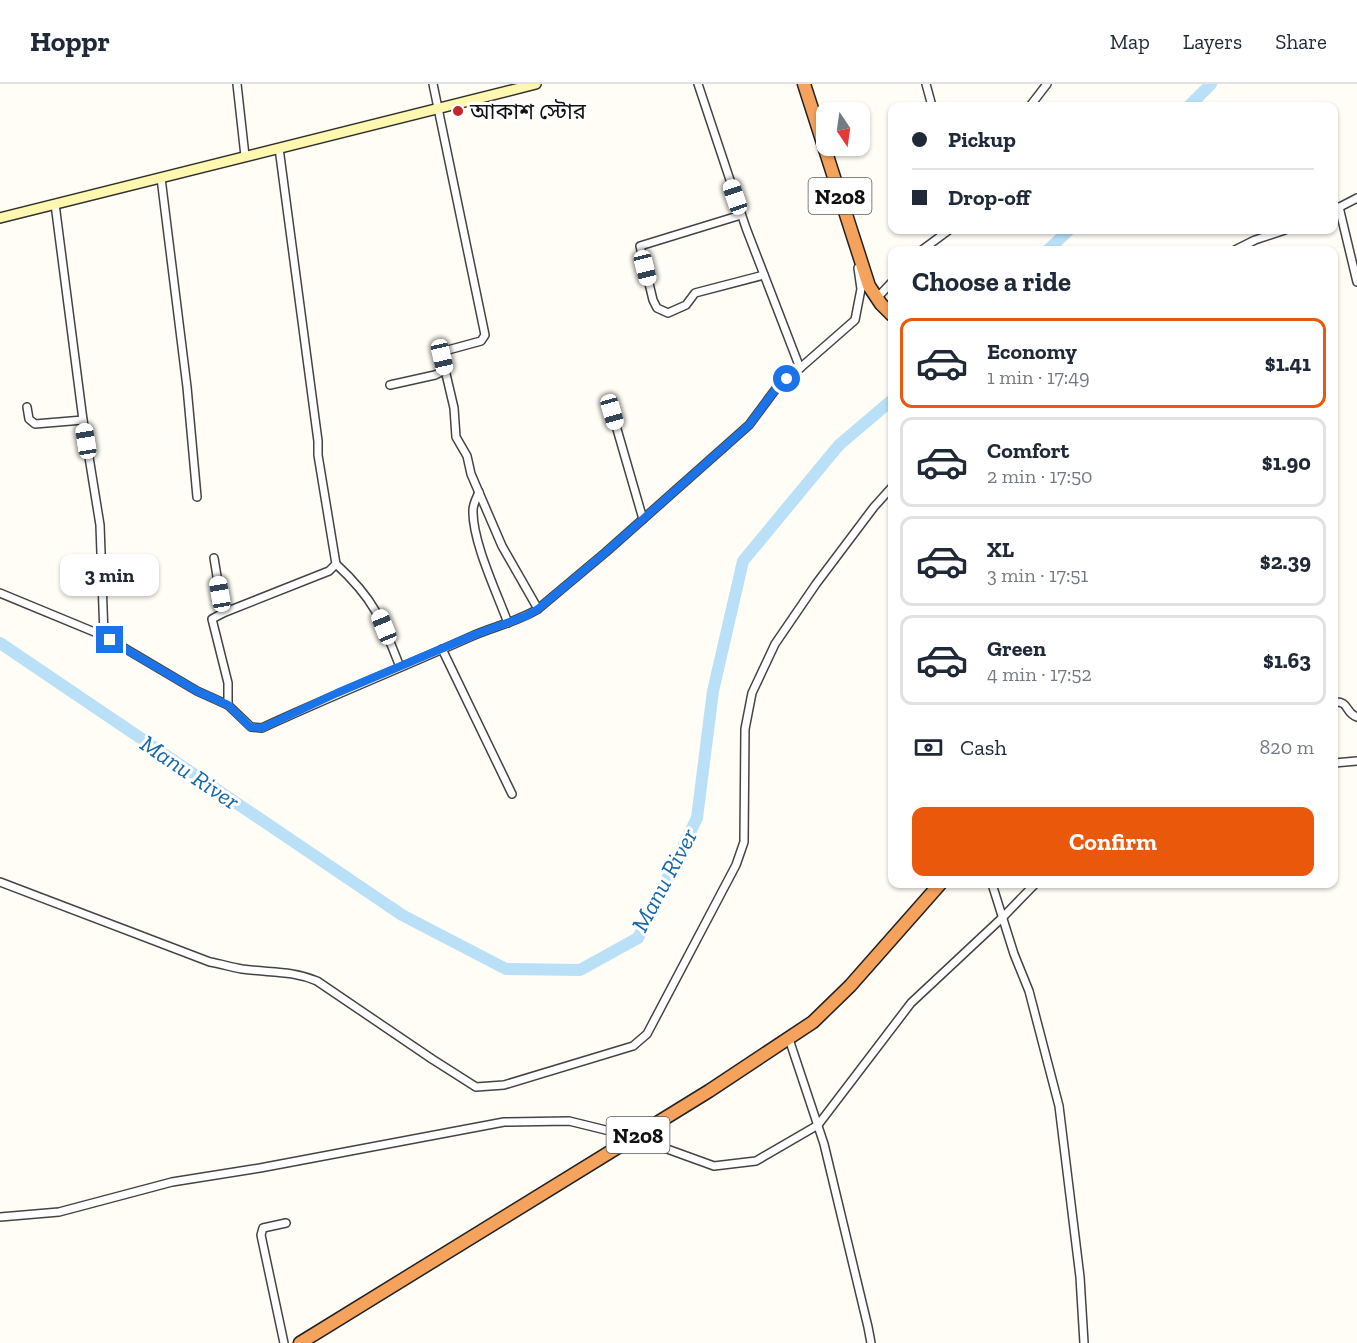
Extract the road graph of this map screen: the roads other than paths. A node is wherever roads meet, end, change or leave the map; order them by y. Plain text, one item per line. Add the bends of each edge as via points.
1 (237, 84) edge
2 (433, 84) edge
3 (536, 84) edge
4 (698, 84) edge
5 (804, 84) edge
6 (926, 84) edge
7 (1047, 84) edge
8 (521, 86) edge
9 (931, 102) edge
10 (1033, 102) edge
11 (438, 110) junction
12 (279, 148) junction
13 (246, 156) junction
14 (161, 178) junction
15 (1357, 198) edge
16 (56, 204) junction
17 (1338, 207) edge
18 (741, 215) junction
19 (1338, 215) edge
20 (0, 218) edge
21 (942, 234) edge
22 (1272, 234) edge
23 (854, 238) junction
24 (927, 246) edge
25 (1243, 246) edge
26 (764, 275) junction
27 (1357, 282) edge
28 (888, 288) edge
29 (879, 301) junction
30 (888, 311) edge
31 (800, 368) junction
32 (445, 370) junction
33 (390, 385) dead end
34 (27, 407) dead end
35 (612, 412) dead end
36 (83, 420) junction
37 (888, 491) edge
38 (479, 492) junction
39 (197, 497) dead end
40 (643, 519) junction
41 (214, 558) dead end
42 (336, 564) junction
43 (0, 593) edge
44 (538, 609) junction
45 (223, 613) junction
46 (508, 622) junction
47 (105, 636) junction
48 (442, 649) junction
49 (400, 667) junction
50 (1338, 702) edge
51 (228, 705) junction
52 (1357, 717) edge
53 (1357, 761) edge
54 (1338, 763) edge
55 (512, 794) dead end
56 (0, 882) edge
57 (936, 888) edge
58 (993, 888) edge
59 (1031, 888) edge
60 (1002, 917) junction
61 (789, 1039) junction
62 (818, 1125) junction
63 (634, 1137) junction
64 (0, 1217) edge
65 (286, 1223) dead end
66 (284, 1343) edge
67 (300, 1343) edge
68 (871, 1343) edge
69 (1084, 1343) edge

1 - 13 street
2 - 11 street
3 - 8 main road
4 - 18 street
5 - 23 highway, N208
6 - 9 street
7 - 10 street
8 - 11 main road
11 - 12 main road
11 - 32 street via 485,335 481,341 443,353
12 - 13 main road
12 - 42 street via 318,455
13 - 14 main road
14 - 16 main road
14 - 39 street via 188,387
15 - 17 street
16 - 20 main road
16 - 36 street
18 - 26 street
18 - 26 street via 640,246 653,300 657,308 668,313 686,305 695,293
19 - 27 street
21 - 24 street
22 - 25 street
23 - 29 highway, N208 via 869,286
23 - 31 street via 861,288 855,320
26 - 31 street
28 - 29 street
29 - 30 highway, N208
31 - 40 street via 775,390 749,425
32 - 33 street
32 - 38 street via 456,436
34 - 36 street via 35,424
35 - 40 street
36 - 47 street via 100,525
37 - 56 street via 816,584 775,644 761,673 752,693 746,729 744,842 736,865 647,1035 633,1046 504,1085 476,1087 317,981 280,971 210,962
38 - 44 street via 502,546
38 - 46 street via 472,508 477,532
40 - 44 street
41 - 45 street
42 - 45 street via 329,571
42 - 49 street via 380,616
43 - 47 street
44 - 46 street
45 - 51 street via 212,619 228,683
46 - 48 street
47 - 51 street
48 - 49 street
48 - 55 street
49 - 51 street via 262,728 250,727
50 - 52 street
53 - 54 street
57 - 61 highway, N208 via 850,986
58 - 60 street
59 - 60 street
60 - 62 street via 911,1003
60 - 69 street via 1029,991 1059,1106
61 - 62 street
61 - 63 highway, N208
62 - 63 street via 756,1161 714,1166
62 - 68 street
63 - 64 street via 569,1121 504,1122 171,1182 59,1212
63 - 67 highway, N208
65 - 66 street via 263,1228 261,1235

